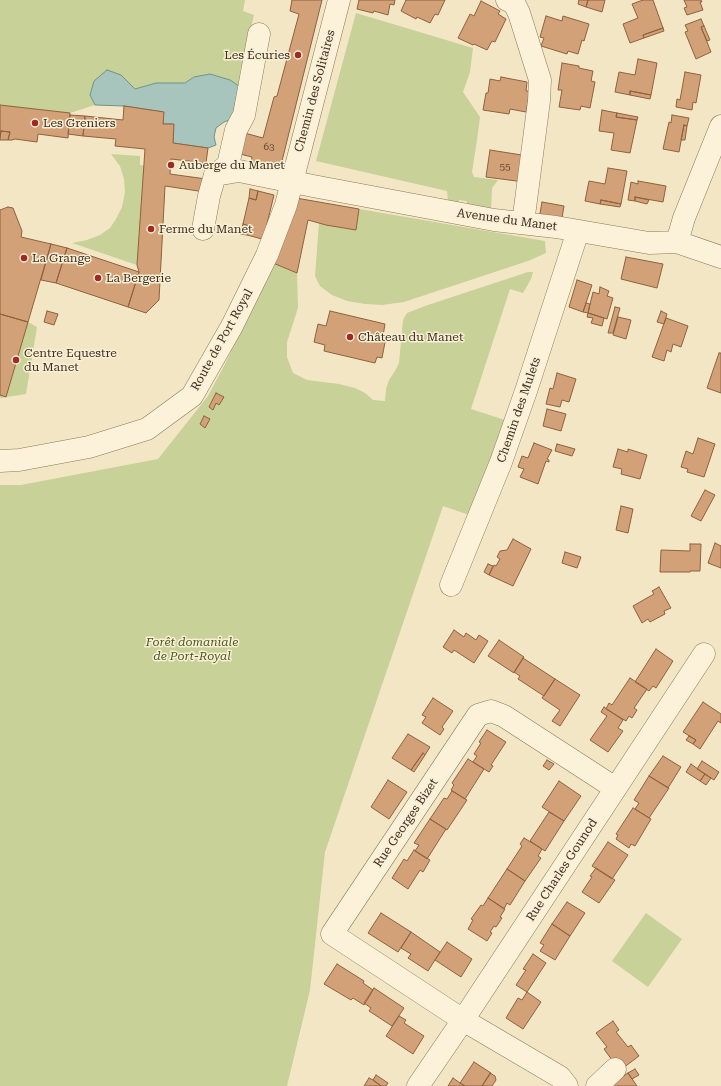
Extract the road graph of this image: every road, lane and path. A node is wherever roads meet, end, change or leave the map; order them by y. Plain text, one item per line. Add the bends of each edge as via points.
1 (339, 0) edge
2 (508, 0) edge
3 (259, 34) dead end
4 (721, 126) edge
5 (215, 175) junction
6 (293, 182) junction
7 (523, 223) junction
8 (203, 229) dead end
9 (578, 231) junction
10 (677, 242) junction
11 (721, 257) edge
12 (0, 460) edge
13 (451, 585) dead end
14 (704, 654) dead end
15 (615, 788) junction
16 (463, 1020) junction
17 (615, 1069) dead end
18 (418, 1086) edge
19 (567, 1086) edge
20 (597, 1086) edge

1 - 6 street, Chemin des Solitaires
2 - 7 street via 514,3 518,13 540,80
3 - 5 street via 244,115 236,130 228,165
4 - 10 street
5 - 6 street, Avenue du Manet via 239,171
5 - 8 street
6 - 7 street, Avenue du Manet
6 - 12 street, Route de Port Royal via 267,255 232,326 192,396 147,429 89,447 19,460
7 - 9 street, Avenue du Manet
9 - 10 street, Avenue du Manet via 649,243
9 - 13 street, Chemin des Mulets via 501,462
10 - 11 street, Avenue du Manet
14 - 15 street, Rue Charles Gounod
15 - 16 street, Rue Charles Gounod
15 - 16 street, Rue Georges Bizet via 504,716 491,711 478,715 332,934
16 - 18 street, Rue Charles Gounod
16 - 19 street via 560,1077
17 - 20 street

